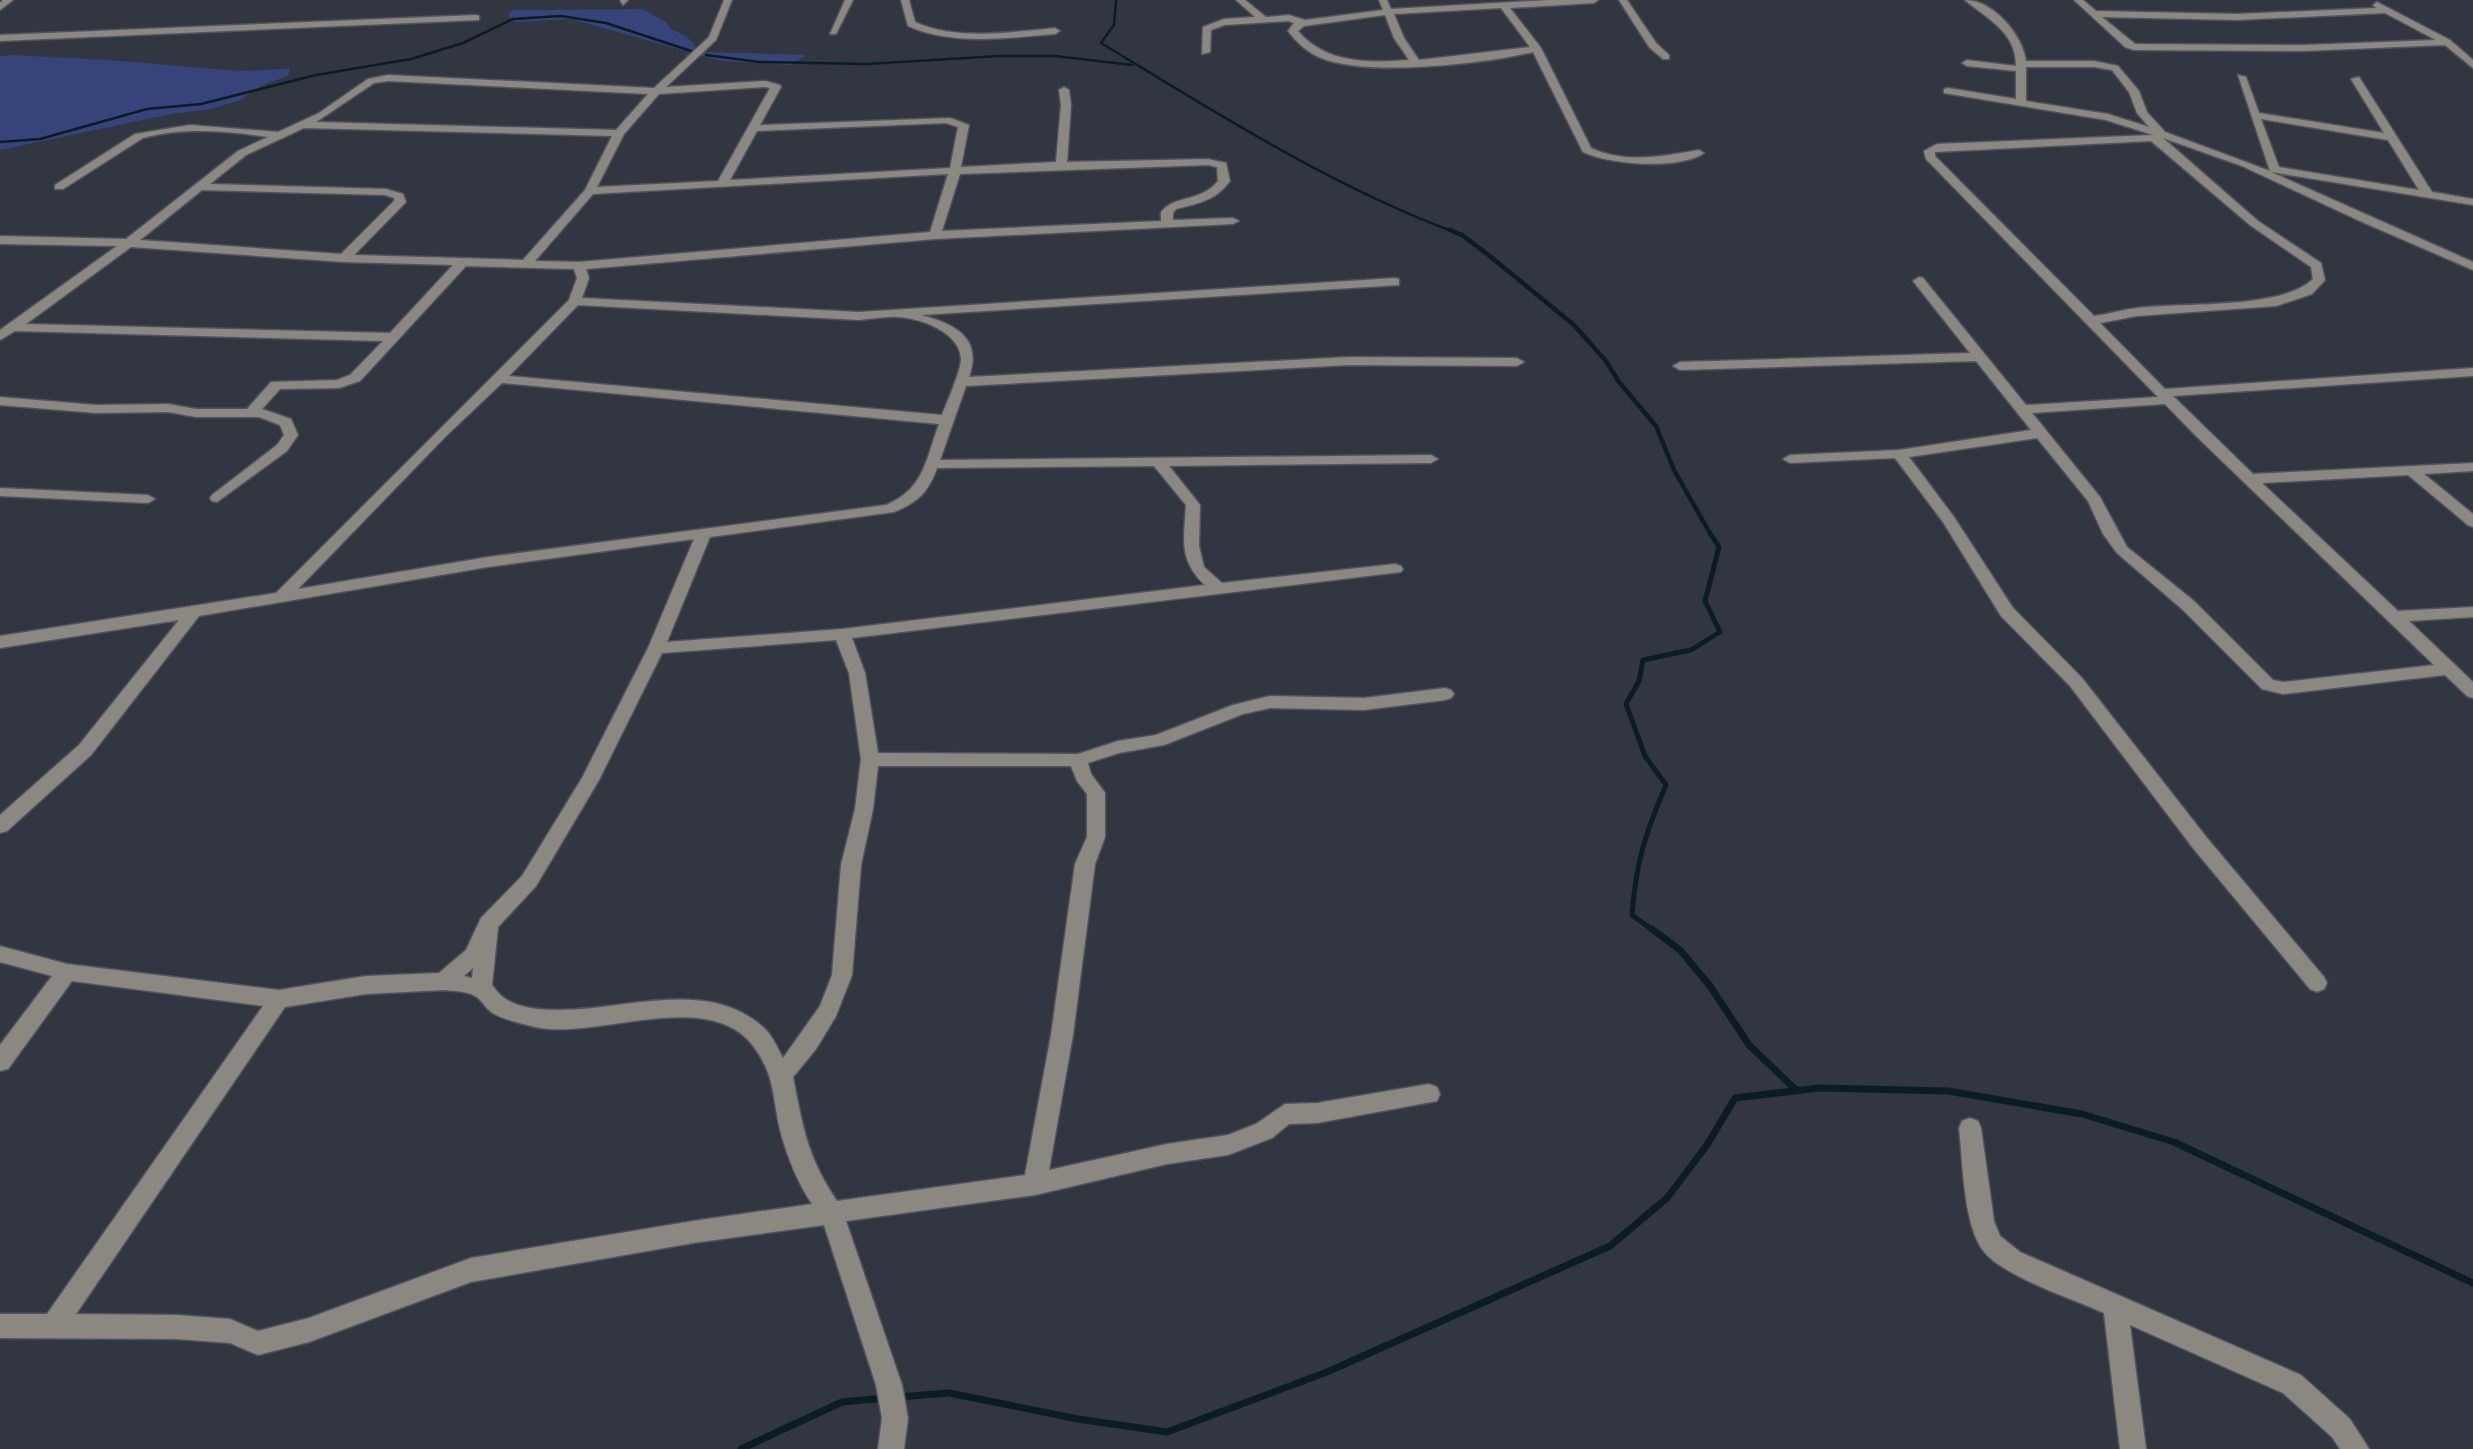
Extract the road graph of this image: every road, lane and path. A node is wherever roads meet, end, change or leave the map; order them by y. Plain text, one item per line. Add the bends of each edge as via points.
1 (9, 0) edge
2 (727, 0) edge
3 (849, 0) edge
4 (905, 0) edge
5 (1240, 0) edge
6 (1383, 0) edge
7 (1594, 0) edge
8 (1623, 0) edge
9 (1969, 0) edge
10 (2078, 0) edge
11 (2367, 0) edge
12 (1504, 6) junction
13 (0, 8) edge
14 (1253, 10) junction
15 (2386, 10) junction
16 (1390, 12) junction
17 (2094, 14) junction
18 (477, 18) dead end
19 (1289, 18) junction
20 (1263, 19) junction
21 (1304, 23) junction
22 (1055, 31) dead end
23 (833, 32) dead end
24 (0, 38) edge
25 (2447, 42) junction
26 (1536, 48) junction
27 (1205, 52) dead end
28 (1665, 57) dead end
29 (1416, 63) junction
30 (1967, 63) dead end
31 (2473, 65) edge
32 (2020, 67) junction
33 (2241, 76) dead end
34 (2356, 79) dead end
35 (656, 90) junction
36 (1064, 90) dead end
37 (1948, 91) dead end
38 (2021, 101) junction
39 (2255, 116) junction
40 (304, 125) junction
41 (753, 128) junction
42 (619, 134) junction
43 (279, 135) junction
44 (2158, 136) junction
45 (2392, 137) junction
46 (1699, 153) dead end
47 (2246, 164) junction
48 (1061, 165) junction
49 (2274, 169) junction
50 (955, 171) junction
51 (2319, 179) junction
52 (722, 184) junction
53 (59, 187) dead end
54 (197, 187) junction
55 (2300, 189) junction
56 (590, 191) junction
57 (2428, 195) junction
58 (2473, 202) edge
59 (1233, 220) dead end
60 (1167, 222) junction
61 (935, 235) junction
62 (0, 240) edge
63 (129, 243) junction
64 (344, 258) junction
65 (463, 262) junction
66 (528, 262) junction
67 (579, 266) junction
68 (2473, 266) edge
69 (1919, 281) dead end
70 (1395, 282) dead end
71 (575, 301) junction
72 (907, 314) junction
73 (2089, 321) junction
74 (12, 327) junction
75 (0, 336) edge
76 (394, 337) junction
77 (1982, 357) junction
78 (1517, 362) dead end
79 (1679, 366) dead end
80 (2473, 372) edge
81 (499, 379) junction
82 (959, 382) junction
83 (2165, 397) junction
84 (0, 401) edge
85 (2022, 409) junction
86 (252, 412) junction
87 (946, 420) junction
88 (2040, 433) junction
89 (1899, 454) junction
90 (1431, 459) dead end
91 (1790, 460) dead end
92 (1158, 462) junction
93 (930, 464) junction
94 (2473, 467) edge
95 (2412, 471) junction
96 (2250, 480) junction
97 (0, 492) edge
98 (217, 498) dead end
99 (148, 499) dead end
100 (2473, 522) edge
101 (705, 532) junction
102 (1395, 569) dead end
103 (1218, 588) junction
104 (282, 596) junction
105 (195, 610) junction
106 (2473, 612) edge
107 (2393, 617) junction
108 (842, 634) junction
109 (0, 642) edge
110 (656, 648) junction
111 (2449, 670) junction
112 (2473, 692) edge
113 (1445, 694) dead end
114 (870, 759) junction
115 (1078, 760) junction
116 (0, 826) edge
117 (488, 924) junction
118 (0, 954) edge
119 (67, 972) junction
120 (444, 981) junction
121 (2317, 983) dead end
122 (481, 988) junction
123 (279, 999) junction
124 (0, 1062) edge
125 (782, 1075) junction
126 (1429, 1094) dead end
127 (1970, 1128) dead end
128 (1035, 1184) junction
129 (831, 1212) junction
130 (2116, 1308) junction
131 (0, 1326) edge
132 (53, 1327) junction
133 (891, 1449) edge
134 (2133, 1449) edge
135 (2356, 1449) edge

1 - 13 street
2 - 35 street via 713,38
3 - 23 street
4 - 22 street via 911,24 925,31
5 - 14 street
6 - 16 street
7 - 12 street
8 - 28 street
9 - 32 street via 1992,14 2012,36
10 - 17 street
11 - 15 street
12 - 16 street
12 - 26 street
14 - 19 street
14 - 20 street
15 - 17 street via 2237,17
15 - 25 street
16 - 21 street
16 - 29 street via 1399,38
17 - 25 street via 2128,45 2143,48
18 - 24 street
19 - 20 street
19 - 21 street
20 - 27 street via 1211,25 1205,34
21 - 29 street via 1293,31 1298,39 1330,57 1376,65
25 - 31 street
26 - 29 street
26 - 46 street via 1587,150 1595,155 1649,159
30 - 32 street
32 - 38 street
32 - 44 street via 2094,64 2115,68 2134,91 2138,107
33 - 39 street
34 - 45 street
35 - 40 street via 378,79
35 - 41 street via 776,87
35 - 42 street
36 - 48 street
37 - 38 street
38 - 44 street via 2108,117
39 - 45 street
39 - 49 street
40 - 42 street
40 - 43 street
41 - 50 street via 960,122 964,125
41 - 52 street
42 - 56 street
43 - 53 street via 191,129 149,133
43 - 54 street via 242,153
44 - 47 street
44 - 73 street via 2254,223 2317,266 2319,280 2308,291 2276,302 2137,312
44 - 73 street via 1929,150 1930,157
45 - 57 street
47 - 49 street
47 - 55 street
48 - 50 street
48 - 60 street via 1222,165 1224,181 1214,194 1172,207
49 - 51 street
50 - 52 street
50 - 61 street
51 - 55 street
51 - 57 street
52 - 56 street
54 - 63 street
54 - 64 street via 399,196 400,202
55 - 68 street
56 - 66 street
57 - 58 street
59 - 60 street
60 - 61 street
61 - 67 street
62 - 63 street
63 - 64 street
63 - 74 street
64 - 65 street
65 - 66 street
65 - 76 street
66 - 67 street
67 - 71 street via 583,278
69 - 77 street
70 - 72 street
71 - 72 street via 859,316
71 - 81 street
72 - 82 street via 950,328 962,338 968,362
73 - 83 street
74 - 75 street
74 - 76 street
76 - 86 street via 348,382 276,385
77 - 79 street
77 - 85 street
78 - 82 street via 1349,361
80 - 83 street
81 - 87 street
81 - 104 street
82 - 87 street
83 - 85 street
83 - 96 street
84 - 86 street via 96,409
85 - 88 street
86 - 98 street via 286,422 290,439
87 - 93 street
88 - 89 street
88 - 111 street via 2095,500 2122,550 2188,605 2268,685 2283,688
89 - 91 street
89 - 121 street via 1949,520 2007,612 2076,682 2200,843
90 - 92 street
92 - 93 street
92 - 103 street via 1193,505 1191,546 1197,569
93 - 101 street via 923,486 910,500 889,509
94 - 95 street
95 - 96 street
95 - 100 street
96 - 107 street
97 - 99 street
101 - 104 street
101 - 110 street
102 - 103 street
103 - 108 street
104 - 105 street
105 - 109 street
105 - 116 street via 85,750
106 - 107 street
107 - 111 street
108 - 110 street
108 - 114 street via 857,673
110 - 117 street via 562,830 529,881
111 - 112 street
113 - 115 street via 1364,704 1270,702 1239,709 1158,741
114 - 115 street
114 - 125 street via 851,865 842,975 829,1010
115 - 128 street via 1096,793 1097,838 1085,864 1062,1035
117 - 120 street via 474,955
117 - 122 street
118 - 119 street
119 - 123 street
119 - 124 street
120 - 122 street
120 - 123 street via 366,985
122 - 125 street via 500,1007 541,1020 712,1009 735,1018 760,1038
123 - 132 street
125 - 129 street via 793,1135 808,1178
126 - 128 street via 1286,1114 1264,1131 1228,1144
127 - 130 street via 1982,1222 1992,1244 2012,1259
128 - 129 street
129 - 132 street via 471,1270 309,1330 258,1343 230,1331
129 - 133 street via 889,1385 895,1418
130 - 134 street
130 - 135 street via 2292,1384
131 - 132 street

